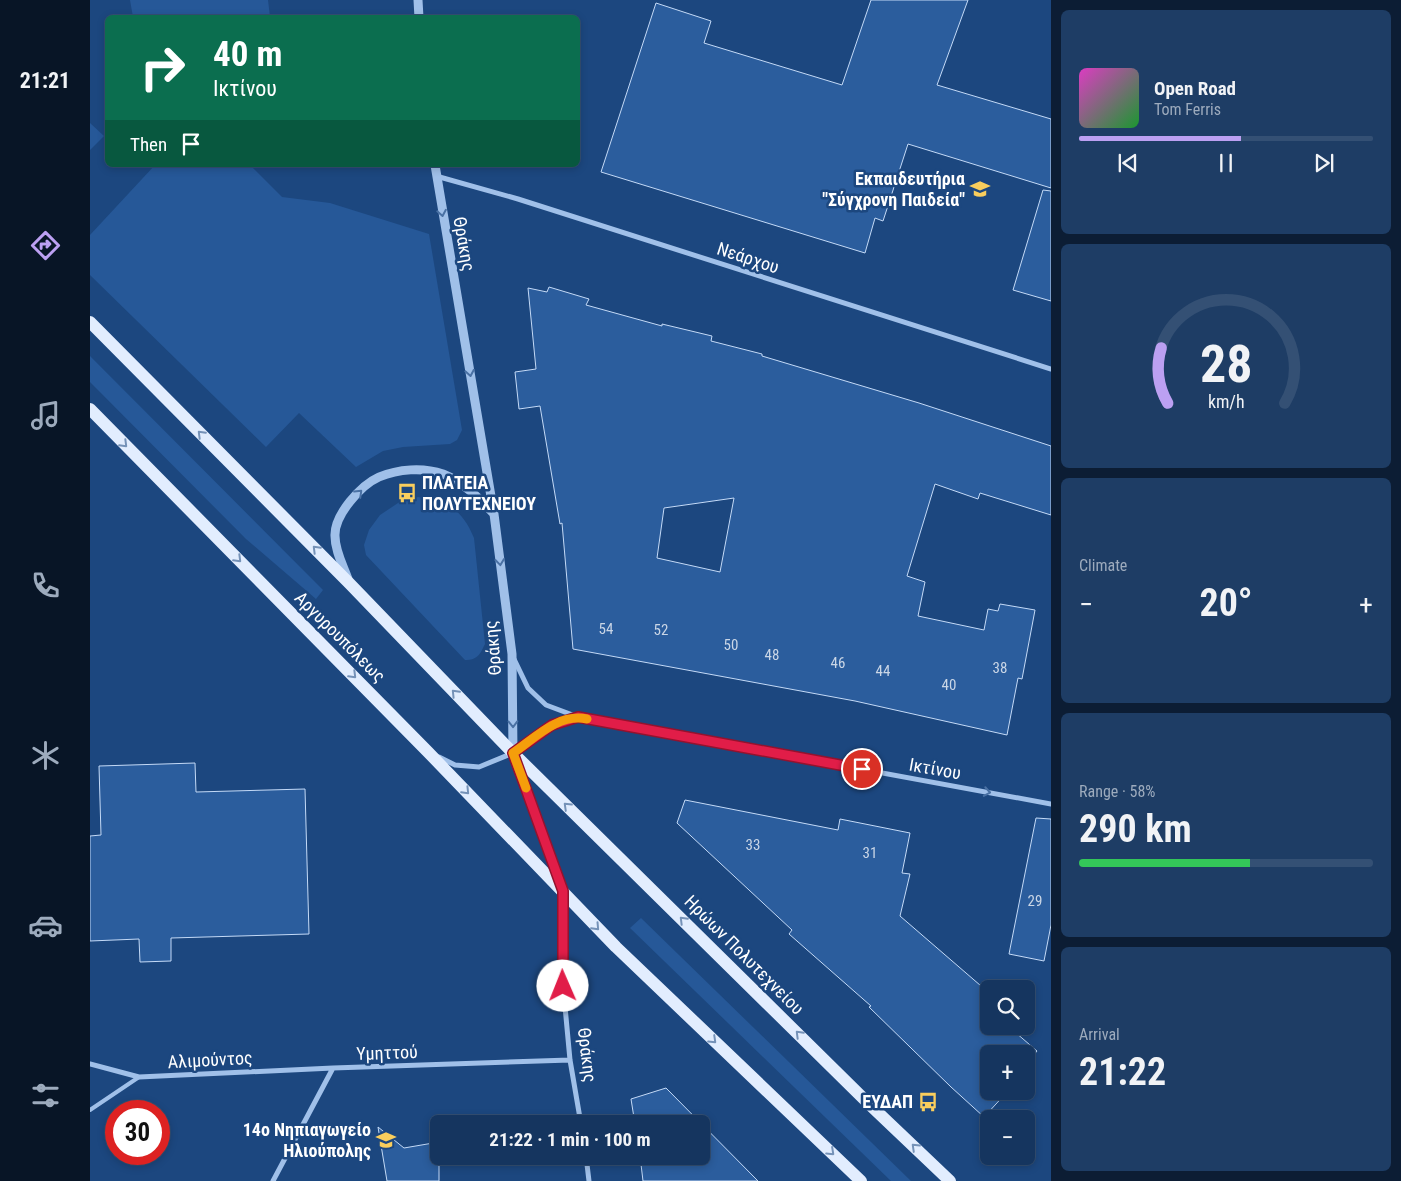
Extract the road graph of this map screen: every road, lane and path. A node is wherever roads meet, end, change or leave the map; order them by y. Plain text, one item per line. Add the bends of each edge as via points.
1 (418, 0) edge
2 (419, 15) edge
3 (435, 167) edge
4 (436, 176) junction
5 (90, 322) edge
6 (1051, 369) edge
7 (90, 409) edge
8 (494, 514) junction
9 (350, 584) junction
10 (512, 654) junction
11 (578, 717) junction
12 (428, 752) junction
13 (513, 753) junction
14 (1051, 804) edge
15 (563, 891) junction
16 (570, 1060) junction
17 (90, 1064) edge
18 (334, 1068) junction
19 (139, 1078) junction
20 (90, 1110) edge
21 (579, 1115) edge
22 (587, 1165) edge
23 (273, 1181) edge
24 (589, 1181) edge
25 (861, 1181) edge
26 (950, 1181) edge

1 - 2 street
3 - 4 street, Θράκης
4 - 6 street, Νεάρχου via 518,199
4 -> 8 street, Θράκης
9 -> 5 main road
7 -> 12 main road, Αργυρουπόλεως
9 -> 8 street via 338,554 337,522 346,506 378,478 419,470 442,474 458,482
8 -> 10 street, Θράκης
13 -> 9 main road
10 - 11 street, Ικτίνου via 528,688 546,705
10 -> 13 street, Θράκης
11 - 13 street, Ικτίνου via 552,725
11 -> 14 street, Ικτίνου
12 - 13 street, Ικτίνου via 455,765 479,767
12 -> 15 main road, Αργυρουπόλεως
13 - 15 street, Θράκης
26 -> 13 main road, Ηρώων Πολυτεχνείου
15 - 16 street, Θράκης via 563,986
15 -> 25 main road via 616,947
16 - 18 street, Υμηττού
16 - 21 street, Θράκης
17 - 19 street, Αλιμούντος
18 - 19 street, Αλιμούντος
18 - 23 street, Υμηττού
19 - 20 lane
22 - 24 street

